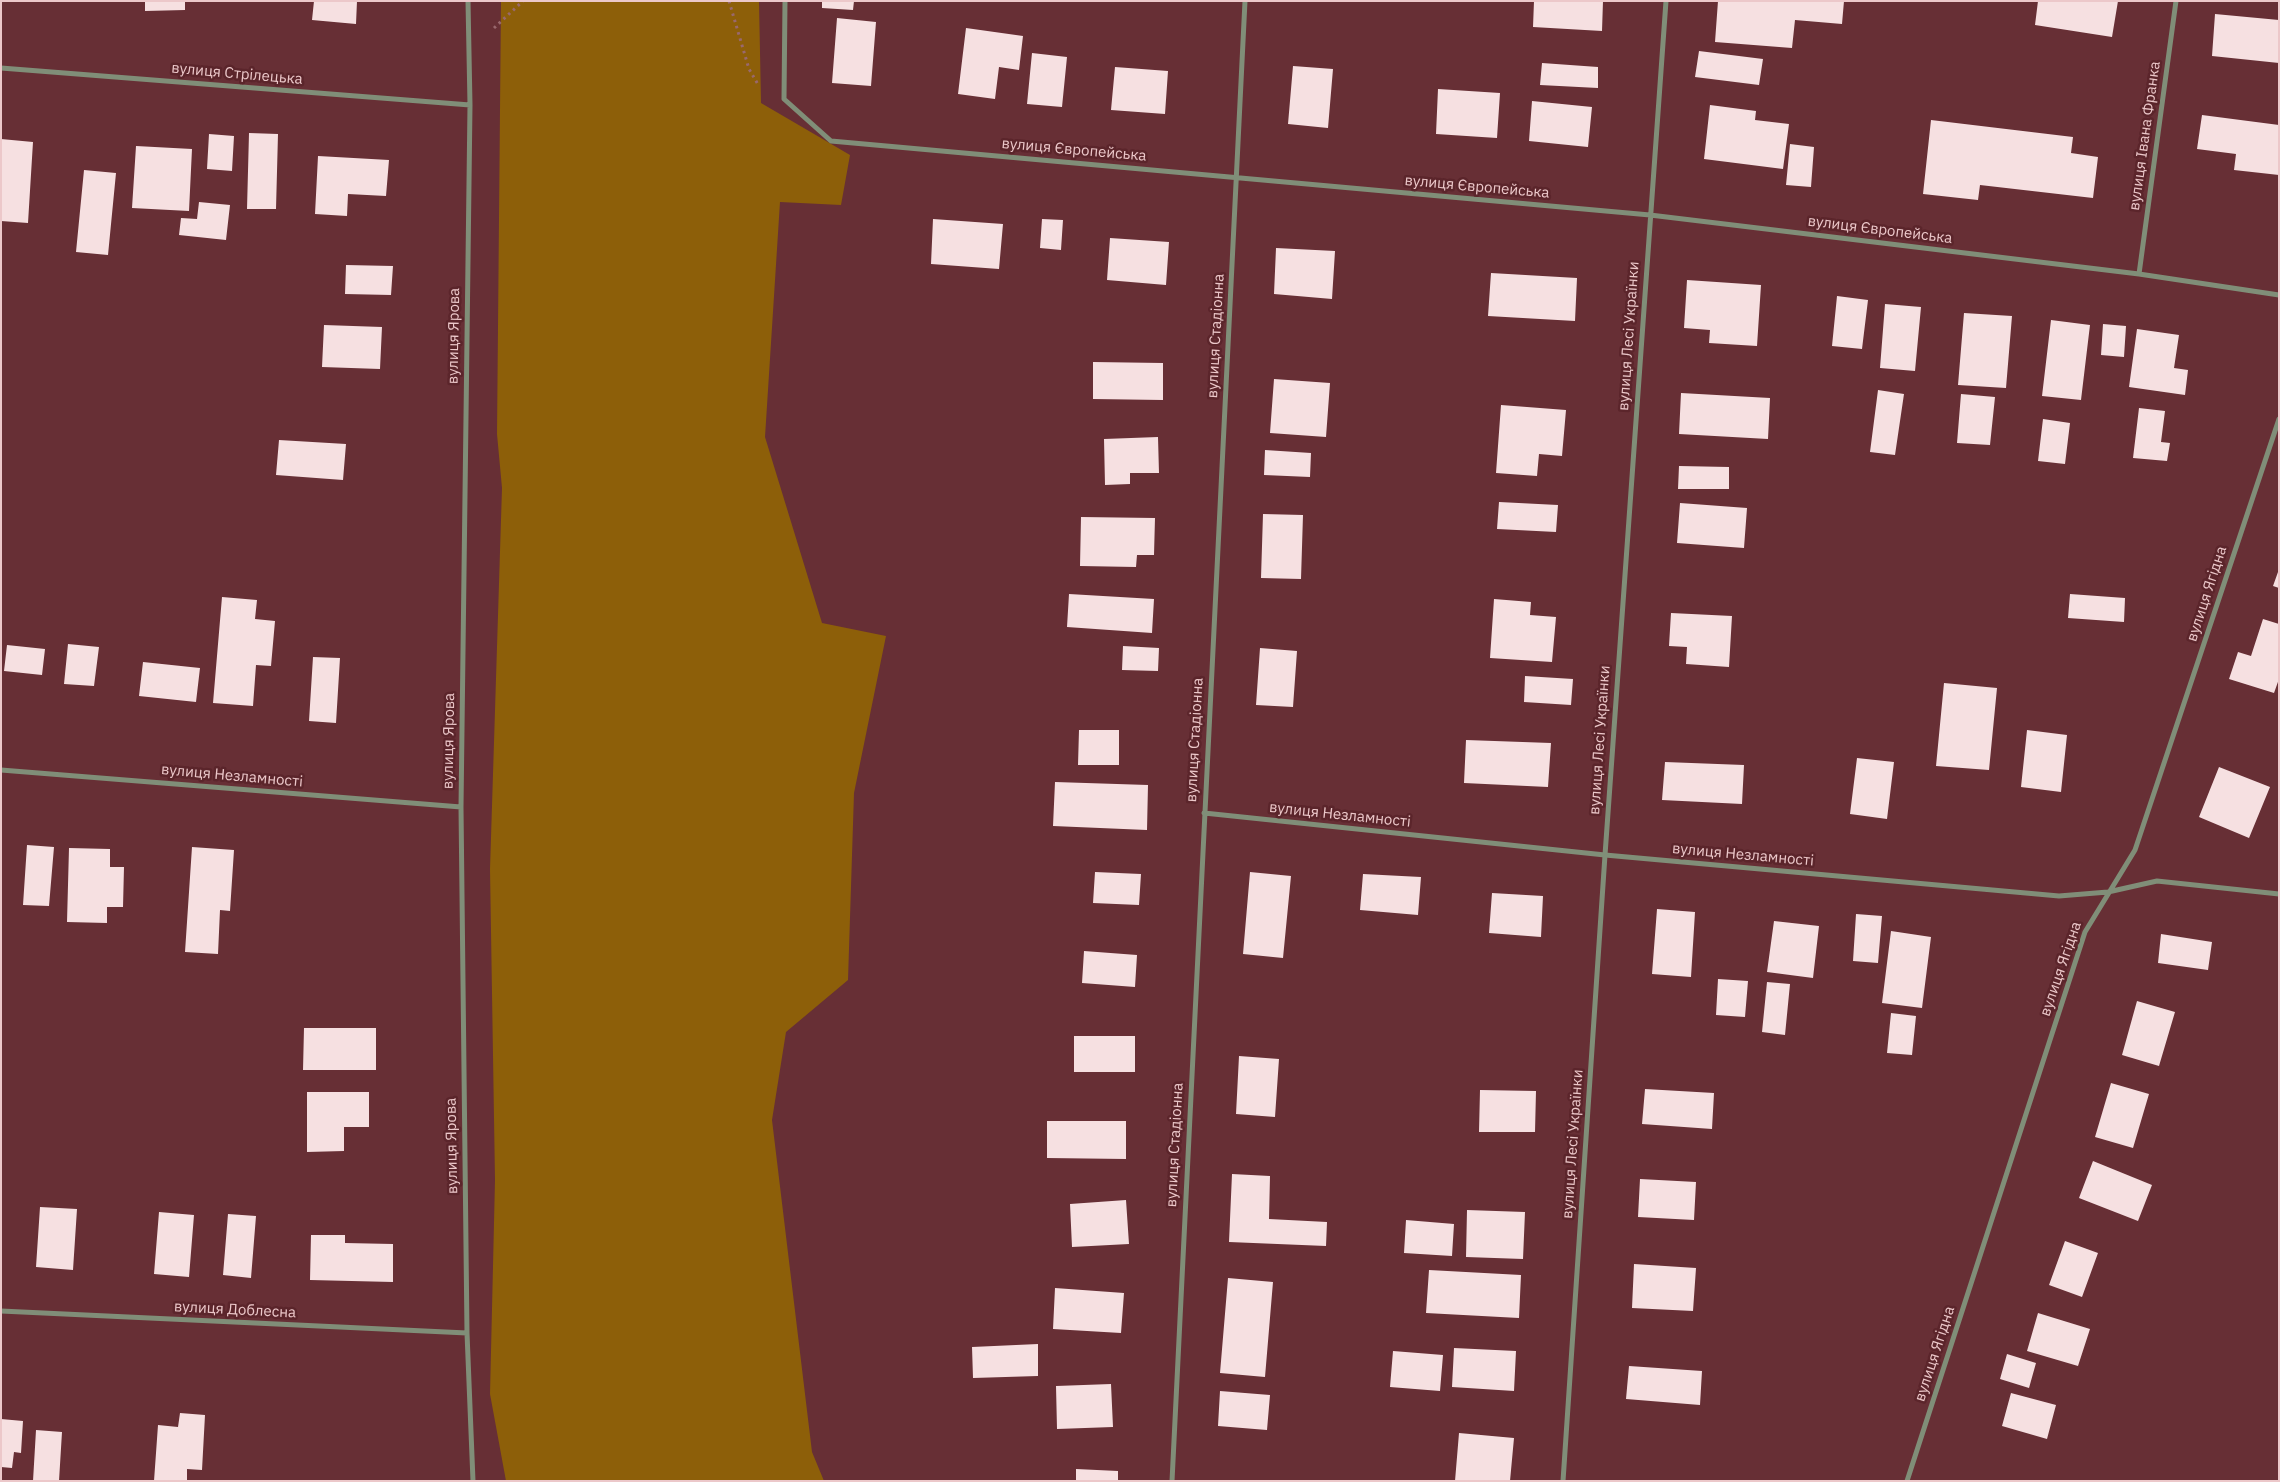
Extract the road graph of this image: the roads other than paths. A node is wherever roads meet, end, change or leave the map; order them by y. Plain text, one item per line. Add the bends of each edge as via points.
1 (468, 1) edge
2 (785, 1) edge
3 (1246, 1) edge
4 (1666, 1) edge
5 (2176, 1) edge
6 (1, 68) edge
7 (470, 106) junction
8 (1236, 177) junction
9 (1650, 215) junction
10 (2139, 274) junction
11 (2279, 294) edge
12 (2279, 419) edge
13 (1, 770) edge
14 (461, 807) junction
15 (1204, 813) junction
16 (1605, 856) junction
17 (2108, 892) junction
18 (2279, 894) edge
19 (1, 1311) edge
20 (467, 1333) junction
21 (473, 1481) edge
22 (1172, 1481) edge
23 (1563, 1481) edge
24 (1907, 1481) edge

1 - 7 street, вулиця Ярова
2 - 8 street, вулиця Європейська via 784,99 831,141
3 - 8 street, вулиця Стадіонна
4 - 9 street, вулиця Лесі Українки
5 - 10 street, вулиця Івана Франка
6 - 7 street, вулиця Стрілецька
7 - 14 street, вулиця Ярова
8 - 9 street, вулиця Європейська
8 - 15 street, вулиця Стадіонна
9 - 10 street, вулиця Європейська
9 - 16 street, вулиця Лесі Українки
10 - 11 street, вулиця Європейська
12 - 17 street, вулиця Ягідна via 2136,850
13 - 14 street, вулиця Незламності
14 - 20 street, вулиця Ярова
15 - 16 street, вулиця Незламності
15 - 22 street, вулиця Стадіонна
16 - 17 street, вулиця Незламності via 2059,896
16 - 23 street, вулиця Лесі Українки
17 - 18 street, вулиця Незламності via 2157,881
17 - 24 street, вулиця Ягідна via 2085,932
19 - 20 street, вулиця Доблесна
20 - 21 street, вулиця Ярова

